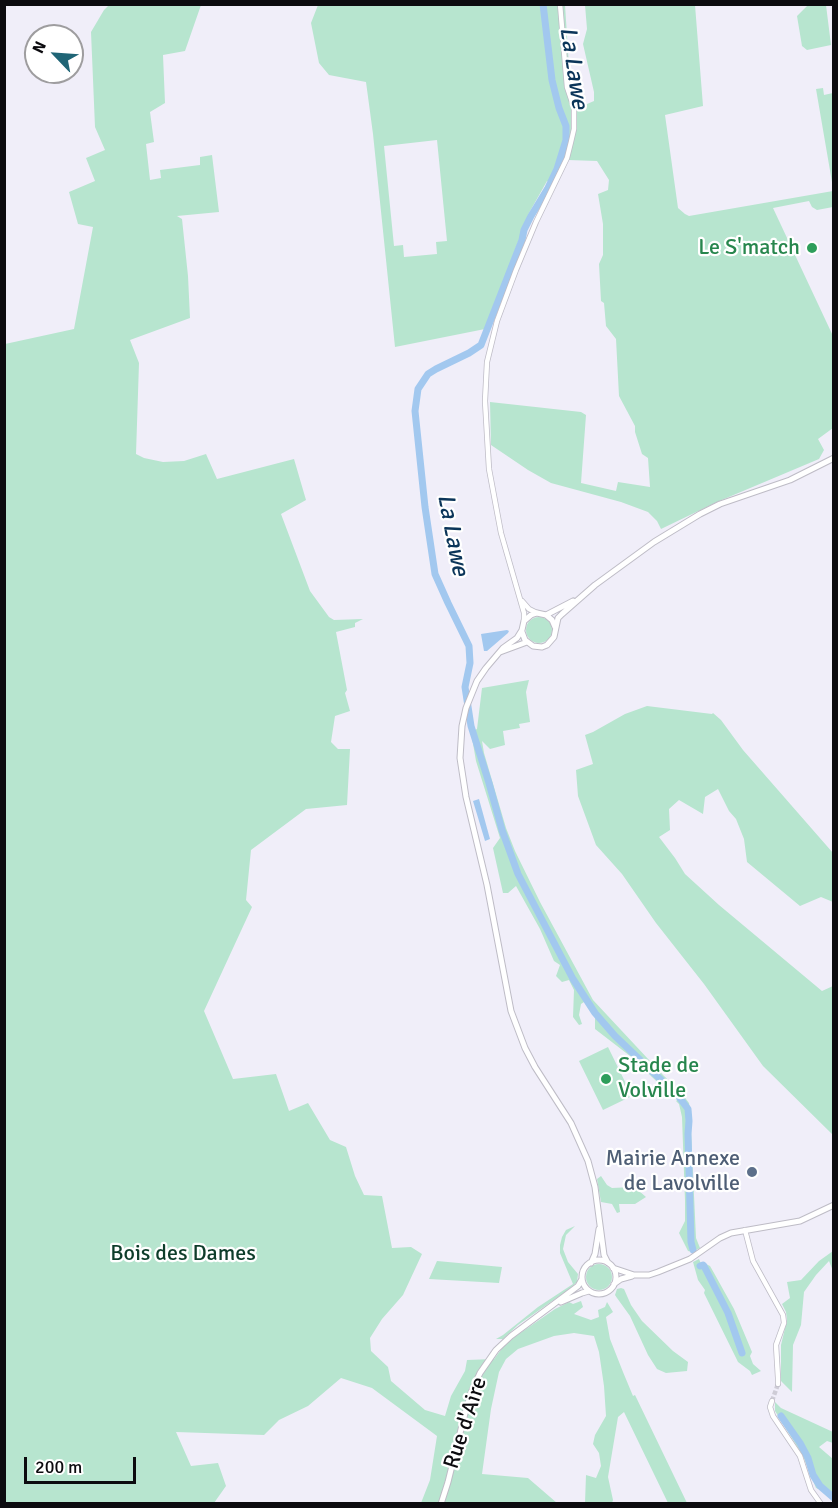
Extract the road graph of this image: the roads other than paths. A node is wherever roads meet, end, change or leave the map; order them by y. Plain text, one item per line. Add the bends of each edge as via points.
1 (560, 4) edge
2 (834, 458) edge
3 (579, 598) junction
4 (520, 599) junction
5 (537, 613) junction
6 (546, 615) junction
7 (524, 621) junction
8 (555, 627) junction
9 (522, 630) junction
10 (527, 642) junction
11 (500, 652) junction
12 (834, 1205) edge
13 (600, 1222) junction
14 (745, 1230) junction
15 (591, 1263) junction
16 (608, 1263) junction
17 (613, 1268) junction
18 (634, 1275) junction
19 (582, 1279) junction
20 (614, 1284) junction
21 (590, 1291) junction
22 (556, 1303) junction
23 (777, 1384) tunnel mouth
24 (772, 1401) tunnel mouth
25 (441, 1503) edge
26 (820, 1503) edge

1 - 4 street via 574,129 567,158 516,270 487,362 489,469 501,533
2 - 3 main road via 790,480 700,514 654,542
3 - 6 main road
3 - 8 main road via 558,618
4 - 5 street
4 - 7 street
5 - 6 main road
5 - 7 main road
6 - 8 main road
7 - 9 main road
8 - 10 main road via 554,637 547,645 536,647
9 - 10 main road
9 - 11 main road
10 - 11 main road
11 - 13 main road via 477,681 466,708 460,758 464,788 511,1011 534,1067 564,1111 588,1161
12 - 14 main road via 800,1221
13 - 15 main road
13 - 16 main road
14 - 18 main road via 720,1238 672,1267 649,1275
14 - 23 street via 753,1261 783,1315 776,1345
15 - 16 main road
15 - 19 main road
16 - 17 main road
17 - 18 main road
17 - 20 main road
18 - 20 main road
19 - 21 main road
19 - 22 main road, Rue d'Aire
20 - 21 main road via 602,1294
21 - 22 main road, Rue d'Aire
22 - 25 main road, Rue d'Aire via 511,1336 480,1372
24 - 26 street via 771,1412 800,1456 811,1490

